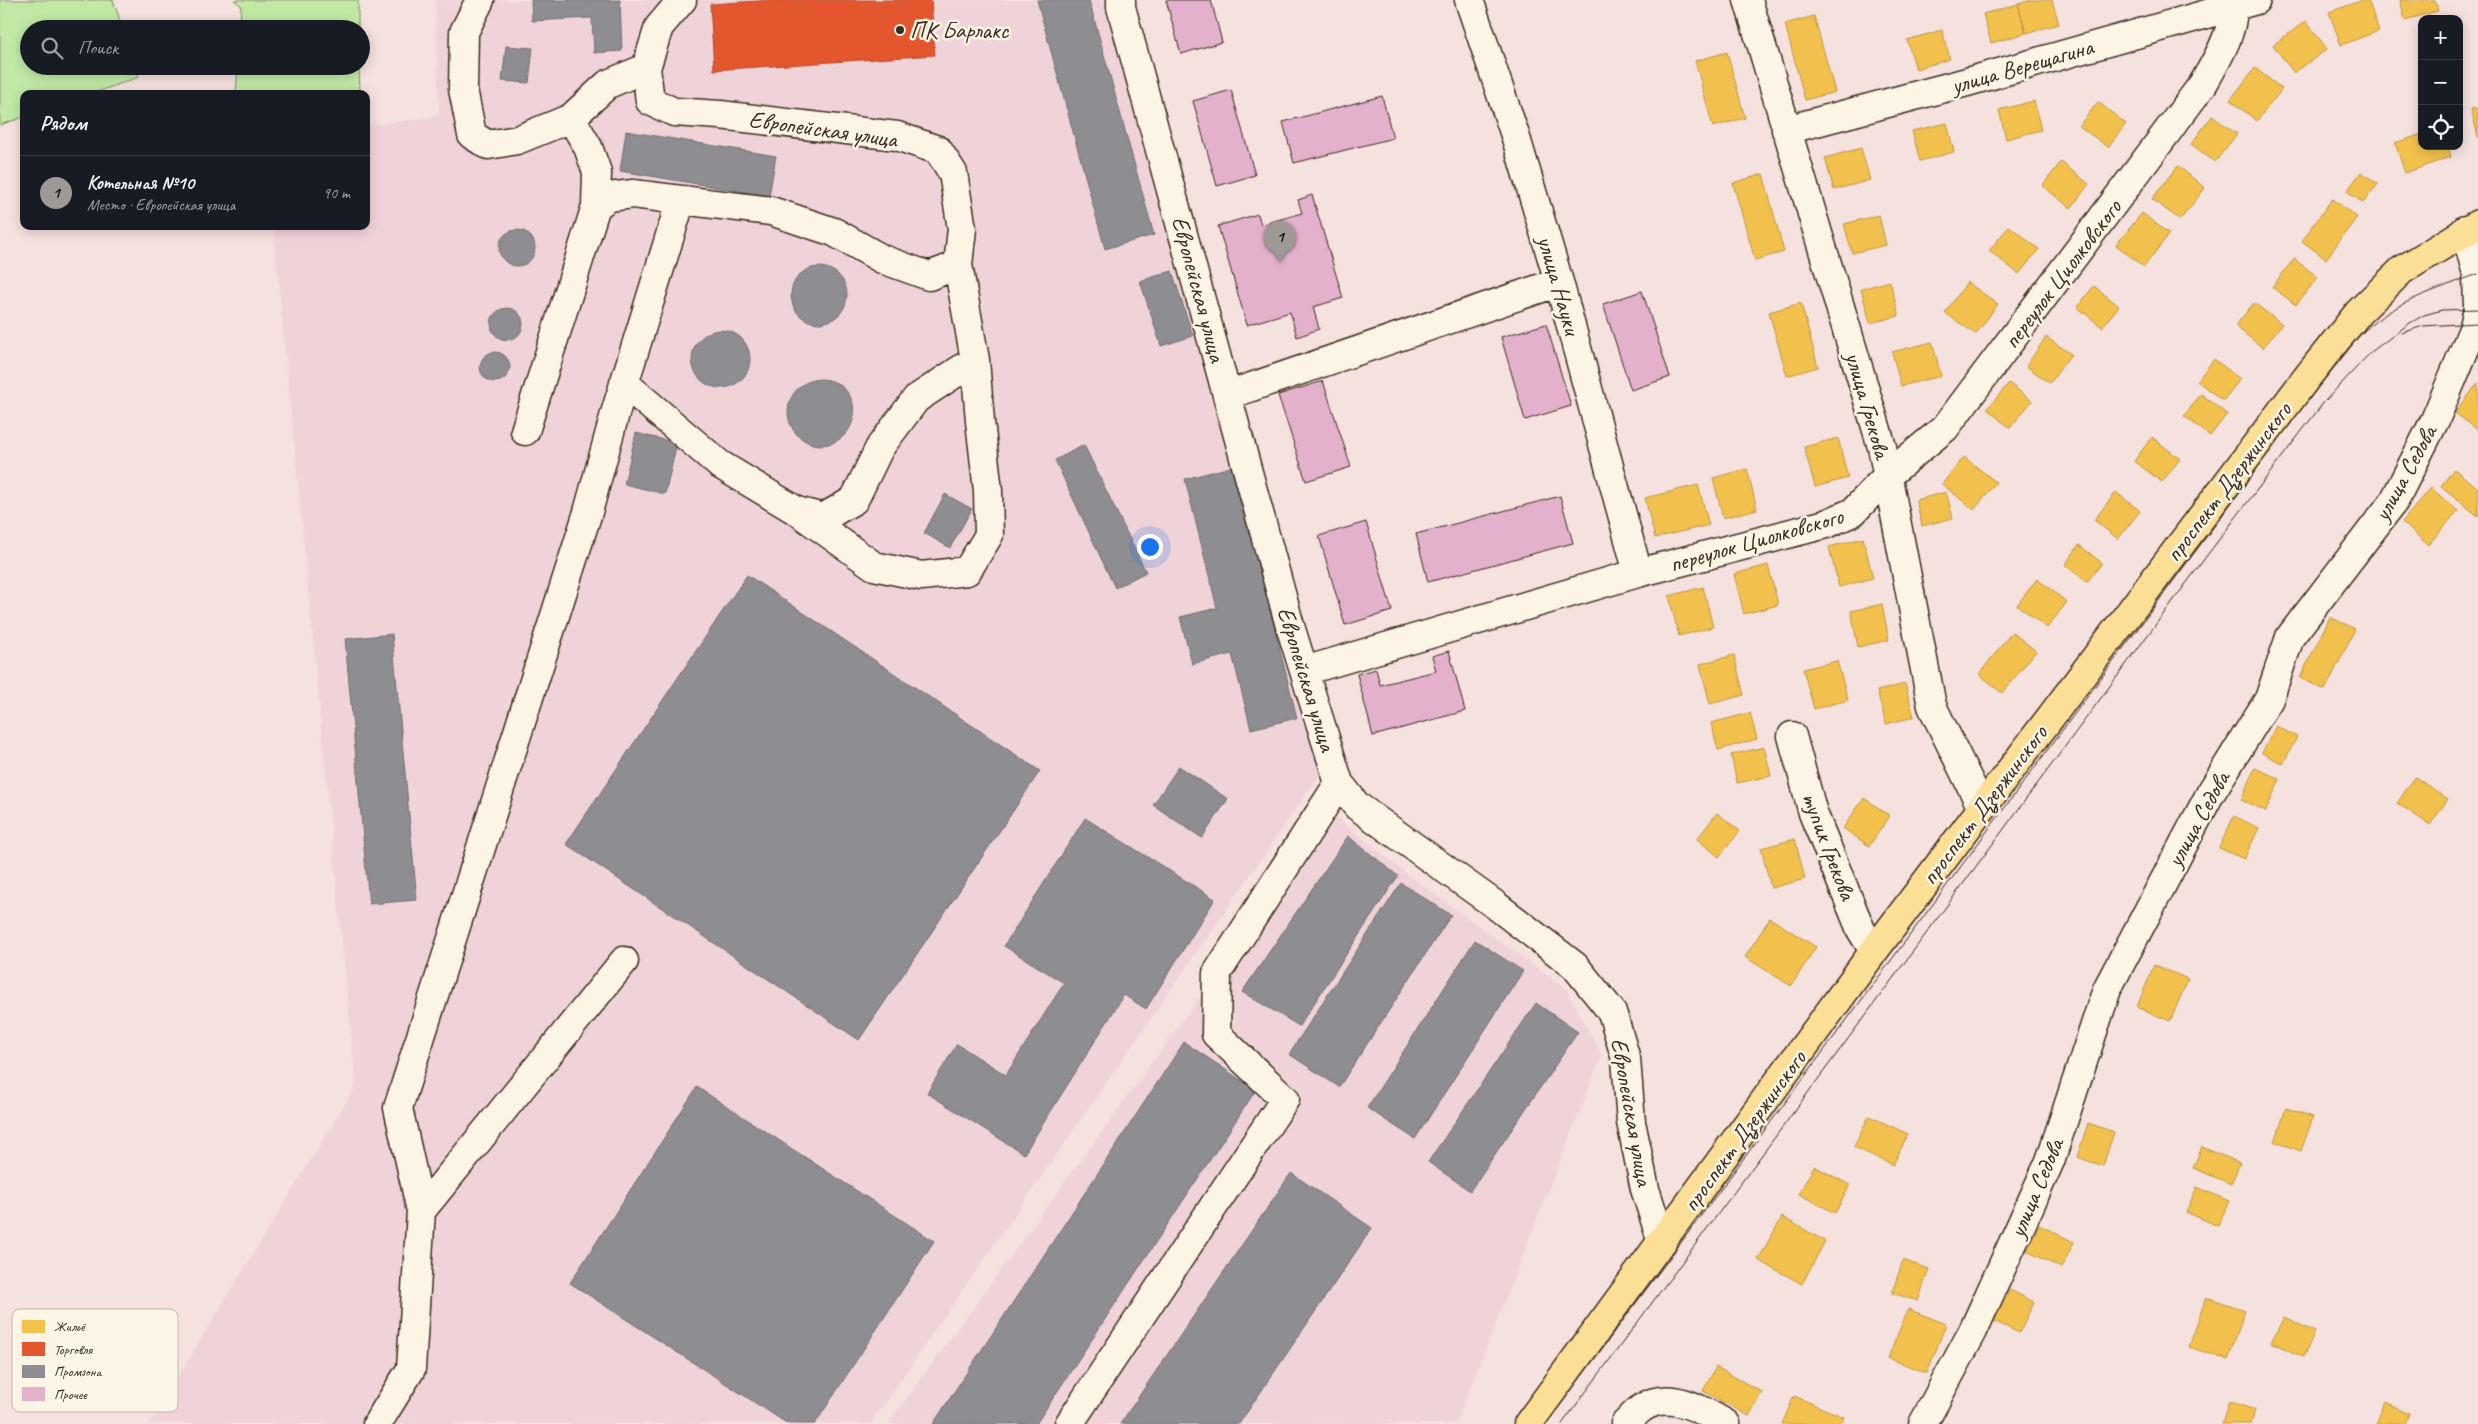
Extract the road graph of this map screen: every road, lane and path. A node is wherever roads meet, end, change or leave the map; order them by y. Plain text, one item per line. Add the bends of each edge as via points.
1 (480, 0) edge
2 (682, 0) edge
3 (1121, 0) edge
4 (1469, 0) edge
5 (1748, 0) edge
6 (2240, 2) edge
7 (646, 68) junction
8 (571, 118) junction
9 (1786, 130) junction
10 (681, 200) junction
11 (596, 206) junction
12 (2472, 227) edge
13 (958, 265) junction
14 (1559, 282) junction
15 (976, 360) junction
16 (624, 383) junction
17 (1228, 395) junction
18 (524, 431) dead end
19 (1888, 475) junction
20 (797, 511) junction
21 (1638, 573) junction
22 (1304, 670) junction
23 (1792, 736) dead end
24 (1339, 783) junction
25 (1982, 808) junction
26 (1874, 951) junction
27 (624, 961) dead end
28 (421, 1211) junction
29 (1662, 1242) junction
30 (378, 1424) edge
31 (1069, 1424) edge
32 (1528, 1424) edge
33 (1625, 1424) edge
34 (1726, 1424) edge
35 (1923, 1424) edge

1 - 8 street via 464,32 463,89 472,135 488,145 517,140
2 - 7 street, Европейская улица via 659,27
3 - 17 street, Европейская улица via 1120,7
4 - 14 street, улица Науки via 1516,138
5 - 9 street, улица Грекова
6 - 9 street, улица Верещагина via 1967,82
6 - 19 street, переулок Циолковского via 2224,47 2197,92 1945,428
7 - 8 street via 608,84
7 - 13 street, Европейская улица via 650,101 674,112 896,136 938,150 952,173 962,229
8 - 11 street via 588,147 597,172
9 - 19 street, улица Грекова
10 - 11 street via 633,194 609,197
10 - 13 street via 771,211 834,232 882,259 929,276
10 - 16 street
11 - 18 street
12 - 25 main road, проспект Дзержинского via 2402,270 2359,312
12 - 35 street, улица Седова via 2478,308 2474,327 2435,420 2394,501 2290,637 2269,699 2210,794 2107,989 2050,1161 1973,1331
13 - 15 street
14 - 17 street
14 - 21 street, улица Науки
15 - 20 street via 916,399 880,446 854,500 823,518
15 - 20 street via 989,535 967,571 921,576 874,566
16 - 20 street via 719,464
16 - 28 street via 588,512 398,1108
17 - 22 street, Европейская улица
19 - 21 street, переулок Циолковского via 1853,512 1826,524
19 - 25 street, улица Грекова via 1932,706
21 - 22 street, переулок Циолковского
22 - 24 street, Европейская улица
23 - 26 street, тупик Грекова via 1813,813 1861,930
24 - 29 street, Европейская улица via 1357,806 1575,966 1612,1012 1626,1059 1631,1122 1644,1189
24 - 31 street via 1217,974 1216,1034 1285,1099
25 - 26 main road, проспект Дзержинского
26 - 29 main road, проспект Дзержинского
27 - 28 street
28 - 30 street via 411,1370
29 - 32 main road, проспект Дзержинского
33 - 34 street via 1644,1407 1672,1399

